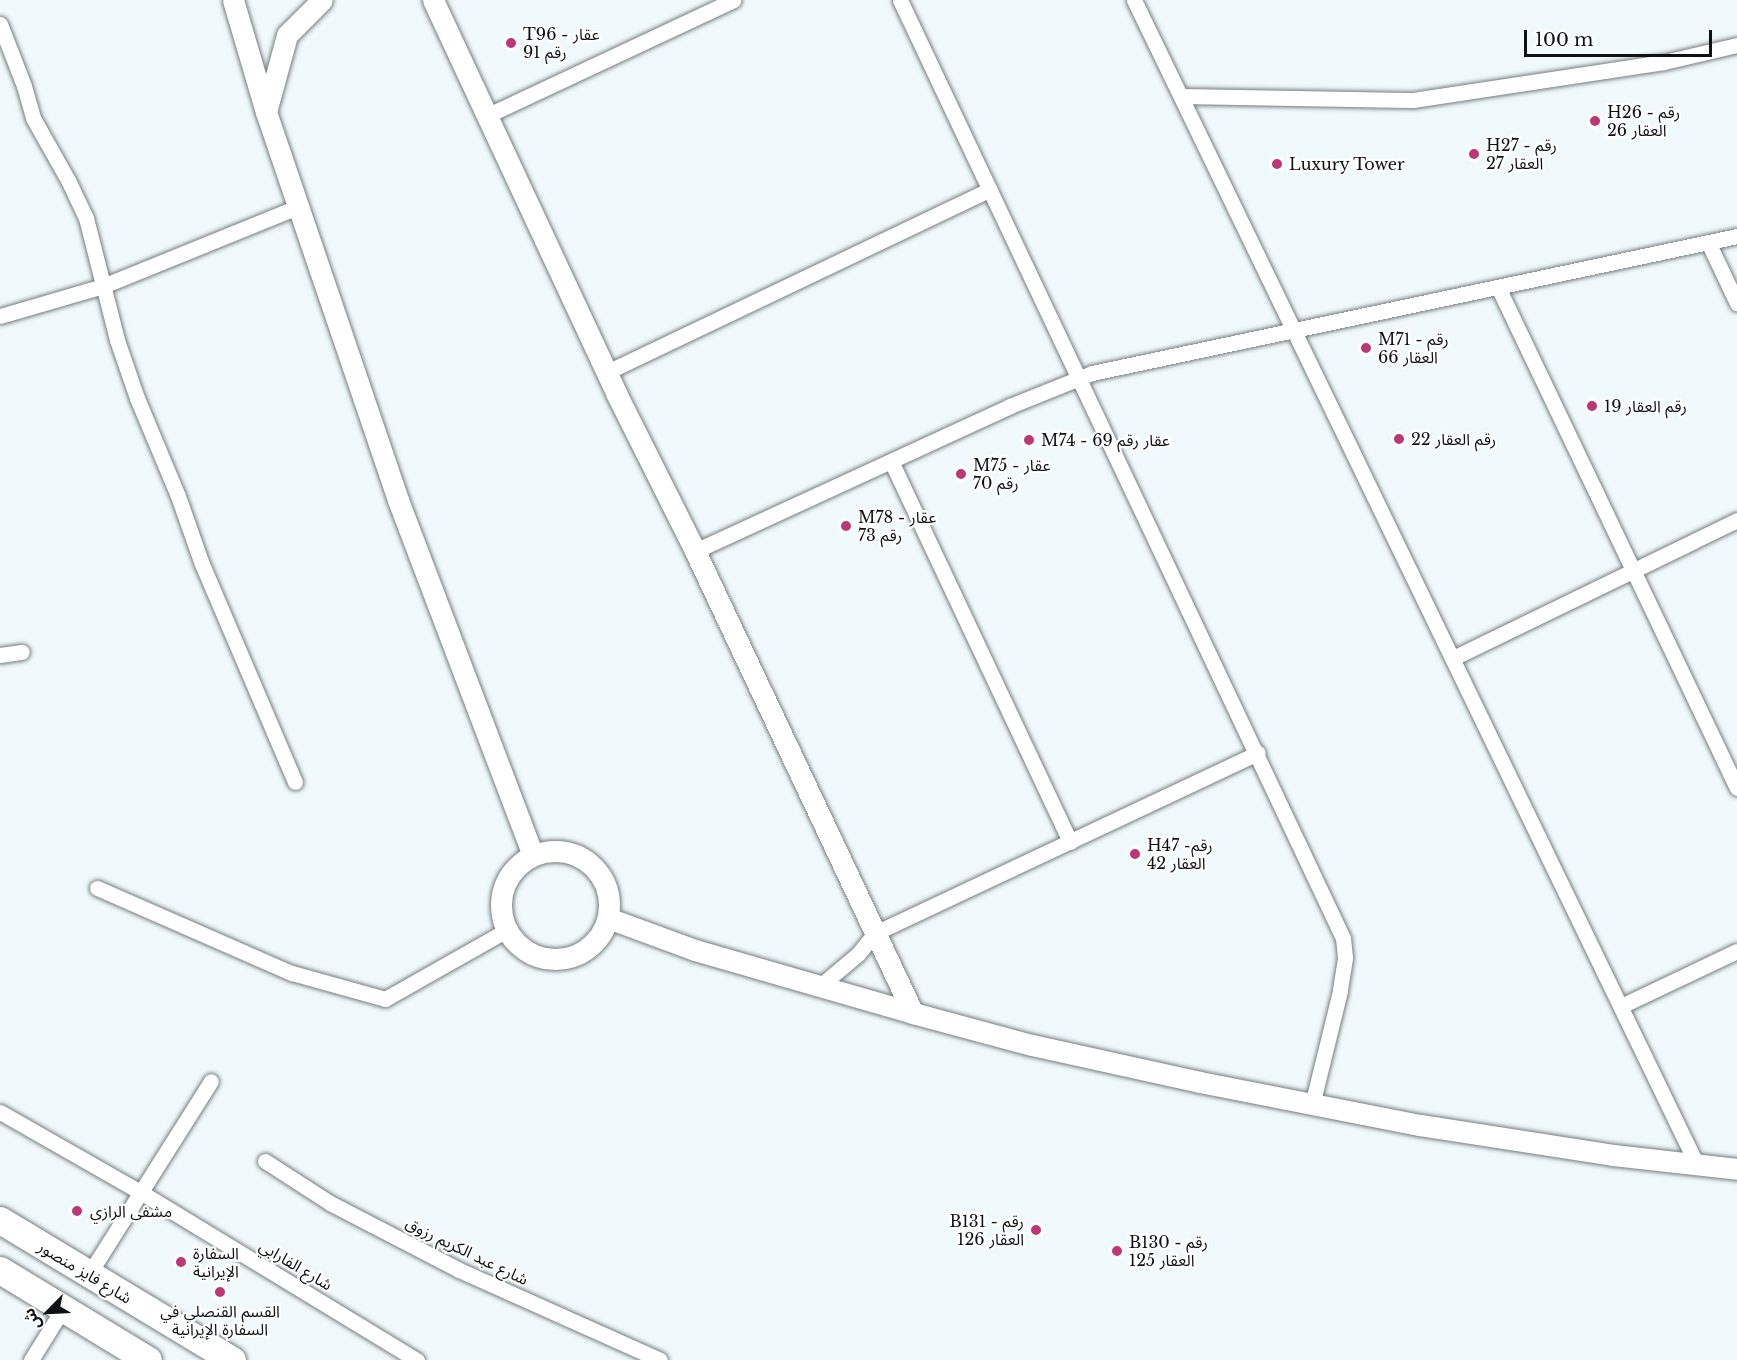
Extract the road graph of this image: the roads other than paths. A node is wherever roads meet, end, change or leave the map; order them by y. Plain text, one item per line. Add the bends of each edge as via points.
1 (233, 0) edge
2 (322, 0) edge
3 (432, 0) edge
4 (733, 0) edge
5 (900, 0) edge
6 (1134, 0) edge
7 (0, 24) edge
8 (1737, 45) edge
9 (1181, 96) junction
10 (266, 112) junction
11 (488, 115) junction
12 (990, 189) junction
13 (300, 206) junction
14 (1737, 236) edge
15 (1708, 242) junction
16 (103, 286) junction
17 (1498, 286) junction
18 (1737, 303) edge
19 (0, 316) edge
20 (1295, 330) junction
21 (607, 372) junction
22 (1079, 378) junction
23 (891, 461) junction
24 (1737, 520) edge
25 (695, 551) junction
26 (1633, 571) junction
27 (22, 652) dead end
28 (0, 655) edge
29 (1453, 658) junction
30 (1257, 753) junction
31 (295, 782) dead end
32 (1737, 788) edge
33 (1070, 842) junction
34 (533, 855) junction
35 (98, 888) dead end
36 (608, 918) junction
37 (507, 930) junction
38 (875, 933) junction
39 (1737, 951) edge
40 (820, 986) junction
41 (1621, 1006) junction
42 (913, 1013) junction
43 (211, 1081) dead end
44 (1312, 1105) junction
45 (0, 1112) edge
46 (265, 1161) dead end
47 (1697, 1165) junction
48 (1737, 1169) edge
49 (142, 1193) junction
50 (0, 1220) edge
51 (0, 1270) edge
52 (89, 1274) junction
53 (64, 1307) junction
54 (31, 1360) edge
55 (148, 1360) edge
56 (232, 1360) edge
57 (417, 1360) edge
58 (660, 1360) edge

1 - 10 street
2 - 10 street via 287,35
3 - 11 street
4 - 11 street
5 - 12 street
6 - 9 street
7 - 16 street via 33,118 86,218
8 - 9 street via 1664,62 1413,100
9 - 20 street
10 - 13 street
11 - 21 street
12 - 21 street
12 - 22 street
13 - 16 street
13 - 34 street via 398,500
14 - 15 street
15 - 17 street
15 - 18 street
16 - 19 street
16 - 31 street via 137,398 202,564
17 - 20 street
17 - 26 street
20 - 22 street
20 - 29 street
21 - 25 street
22 - 23 street
22 - 30 street
23 - 25 street
23 - 33 street
24 - 26 street
25 - 38 street
26 - 29 street
26 - 32 street
27 - 28 street
29 - 41 street
30 - 33 street
30 - 44 street via 1343,938 1345,958 1340,991
33 - 38 street
34 - 36 street via 567,852 583,858 605,884
34 - 37 street via 519,864 502,894
35 - 37 street via 292,973 385,999
36 - 37 street via 587,949 571,957 552,959 534,955
36 - 40 street via 695,950
38 - 40 street via 858,954
38 - 42 street
39 - 41 street
40 - 42 street
41 - 47 street
42 - 44 street via 1032,1045
43 - 49 street
44 - 47 street
45 - 49 street, شارع الفارابي
46 - 58 street, شارع عبد الكريم رزوق via 330,1203 459,1270
47 - 48 street
49 - 52 street
49 - 57 street, شارع الفارابي
50 - 52 highway, شارع فايز منصور
51 - 53 highway
52 - 56 highway, شارع فايز منصور
53 - 54 street
53 - 55 highway

